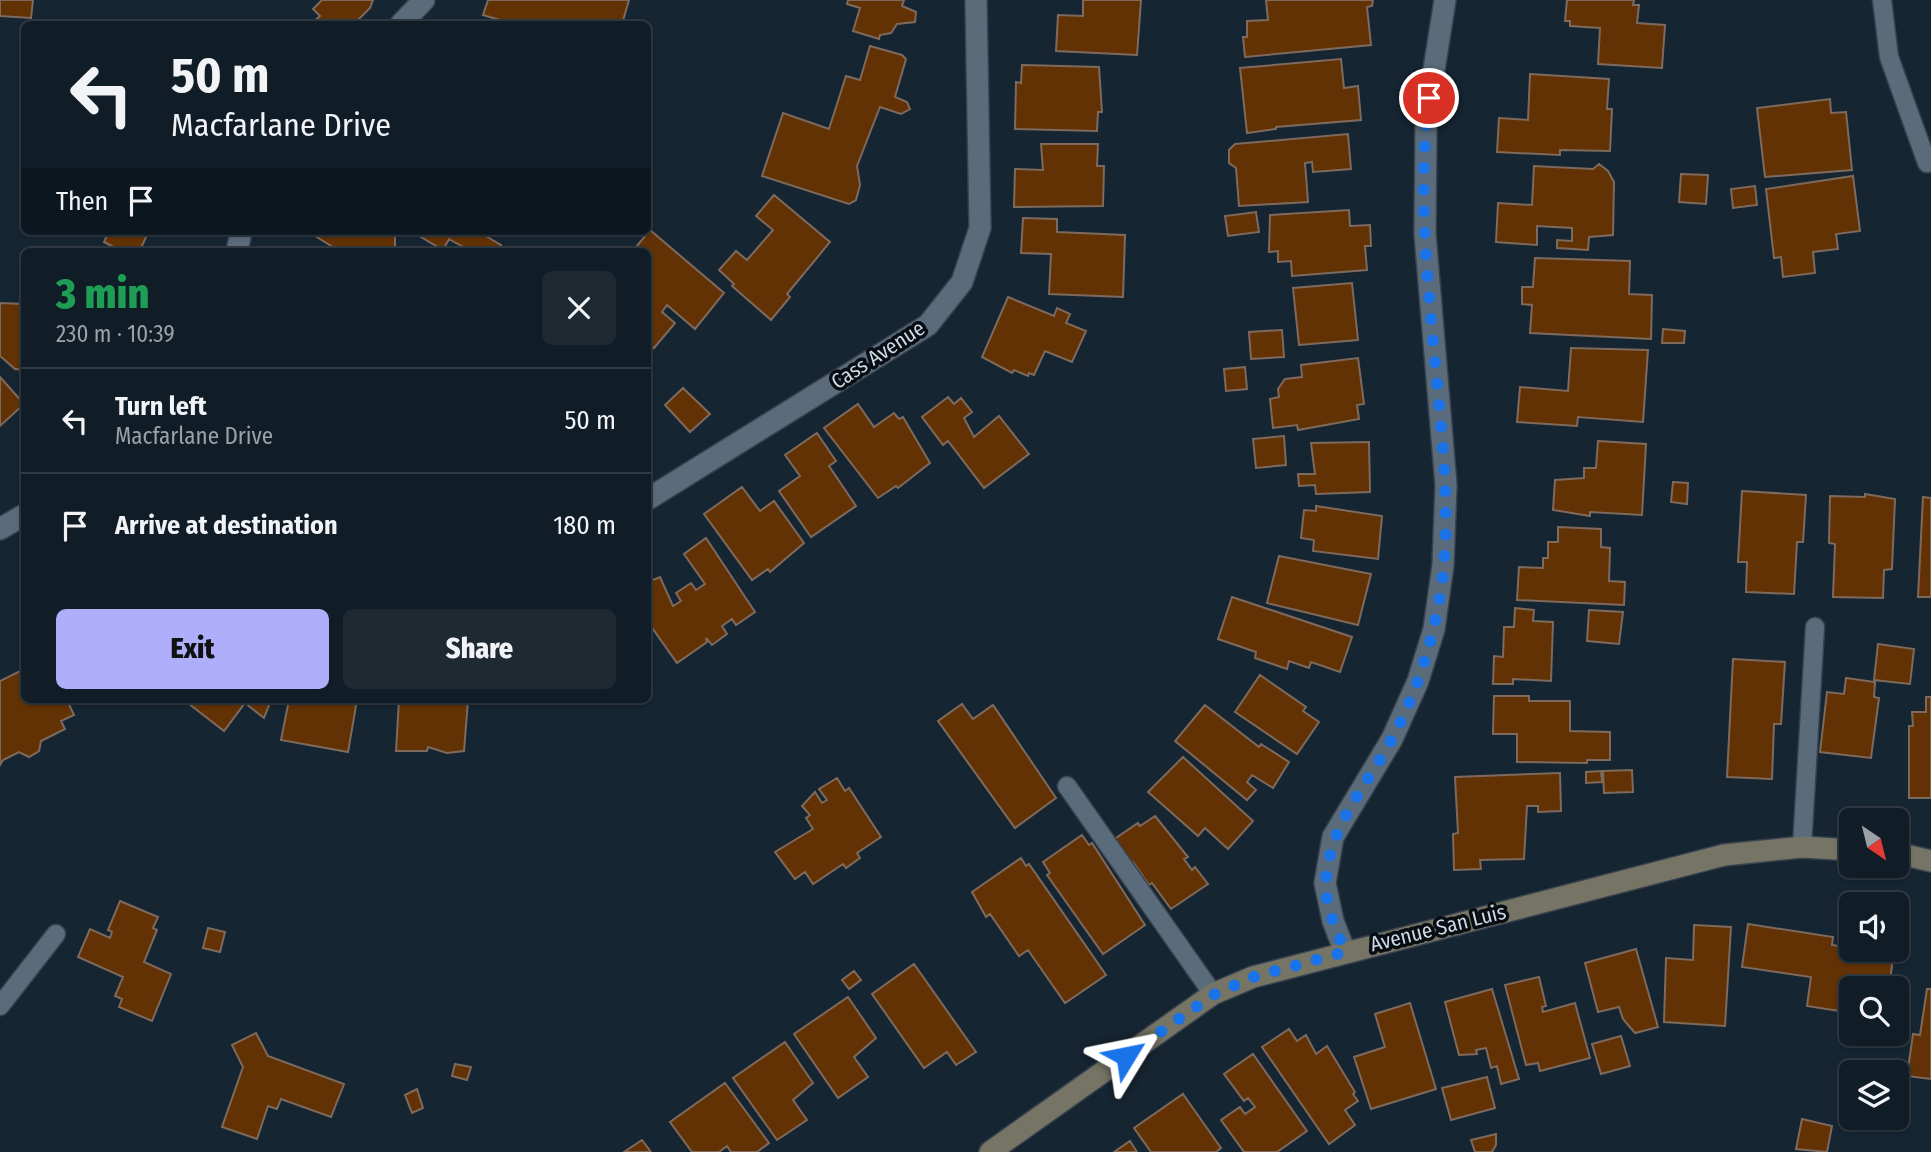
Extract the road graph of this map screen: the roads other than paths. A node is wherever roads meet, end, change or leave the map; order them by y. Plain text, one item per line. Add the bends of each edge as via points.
1 (424, 0) edge
2 (976, 0) edge
3 (1445, 0) edge
4 (1882, 0) edge
5 (404, 21) edge
6 (1927, 163) dead end
7 (651, 497) edge
8 (21, 516) edge
9 (0, 529) edge
10 (1815, 627) dead end
11 (1067, 786) dead end
12 (1802, 846) junction
13 (1839, 849) edge
14 (1909, 856) edge
15 (1931, 862) edge
16 (57, 934) dead end
17 (1345, 952) junction
18 (1213, 995) junction
19 (0, 1006) edge
20 (1001, 1149) edge

1 - 5 street
2 - 7 street, Cass Avenue via 980,228 962,282 928,325
3 - 17 street via 1426,120 1424,234 1446,485 1443,565 1434,629 1418,681 1392,738 1333,837 1325,883
4 - 6 lane via 1889,57
8 - 9 street
10 - 12 lane
11 - 18 lane
12 - 13 street, Avenue San Luis
12 - 17 street, Avenue San Luis via 1724,855
14 - 15 street
16 - 19 lane
17 - 18 street, Avenue San Luis via 1253,977
18 - 20 street, Avenue San Luis

